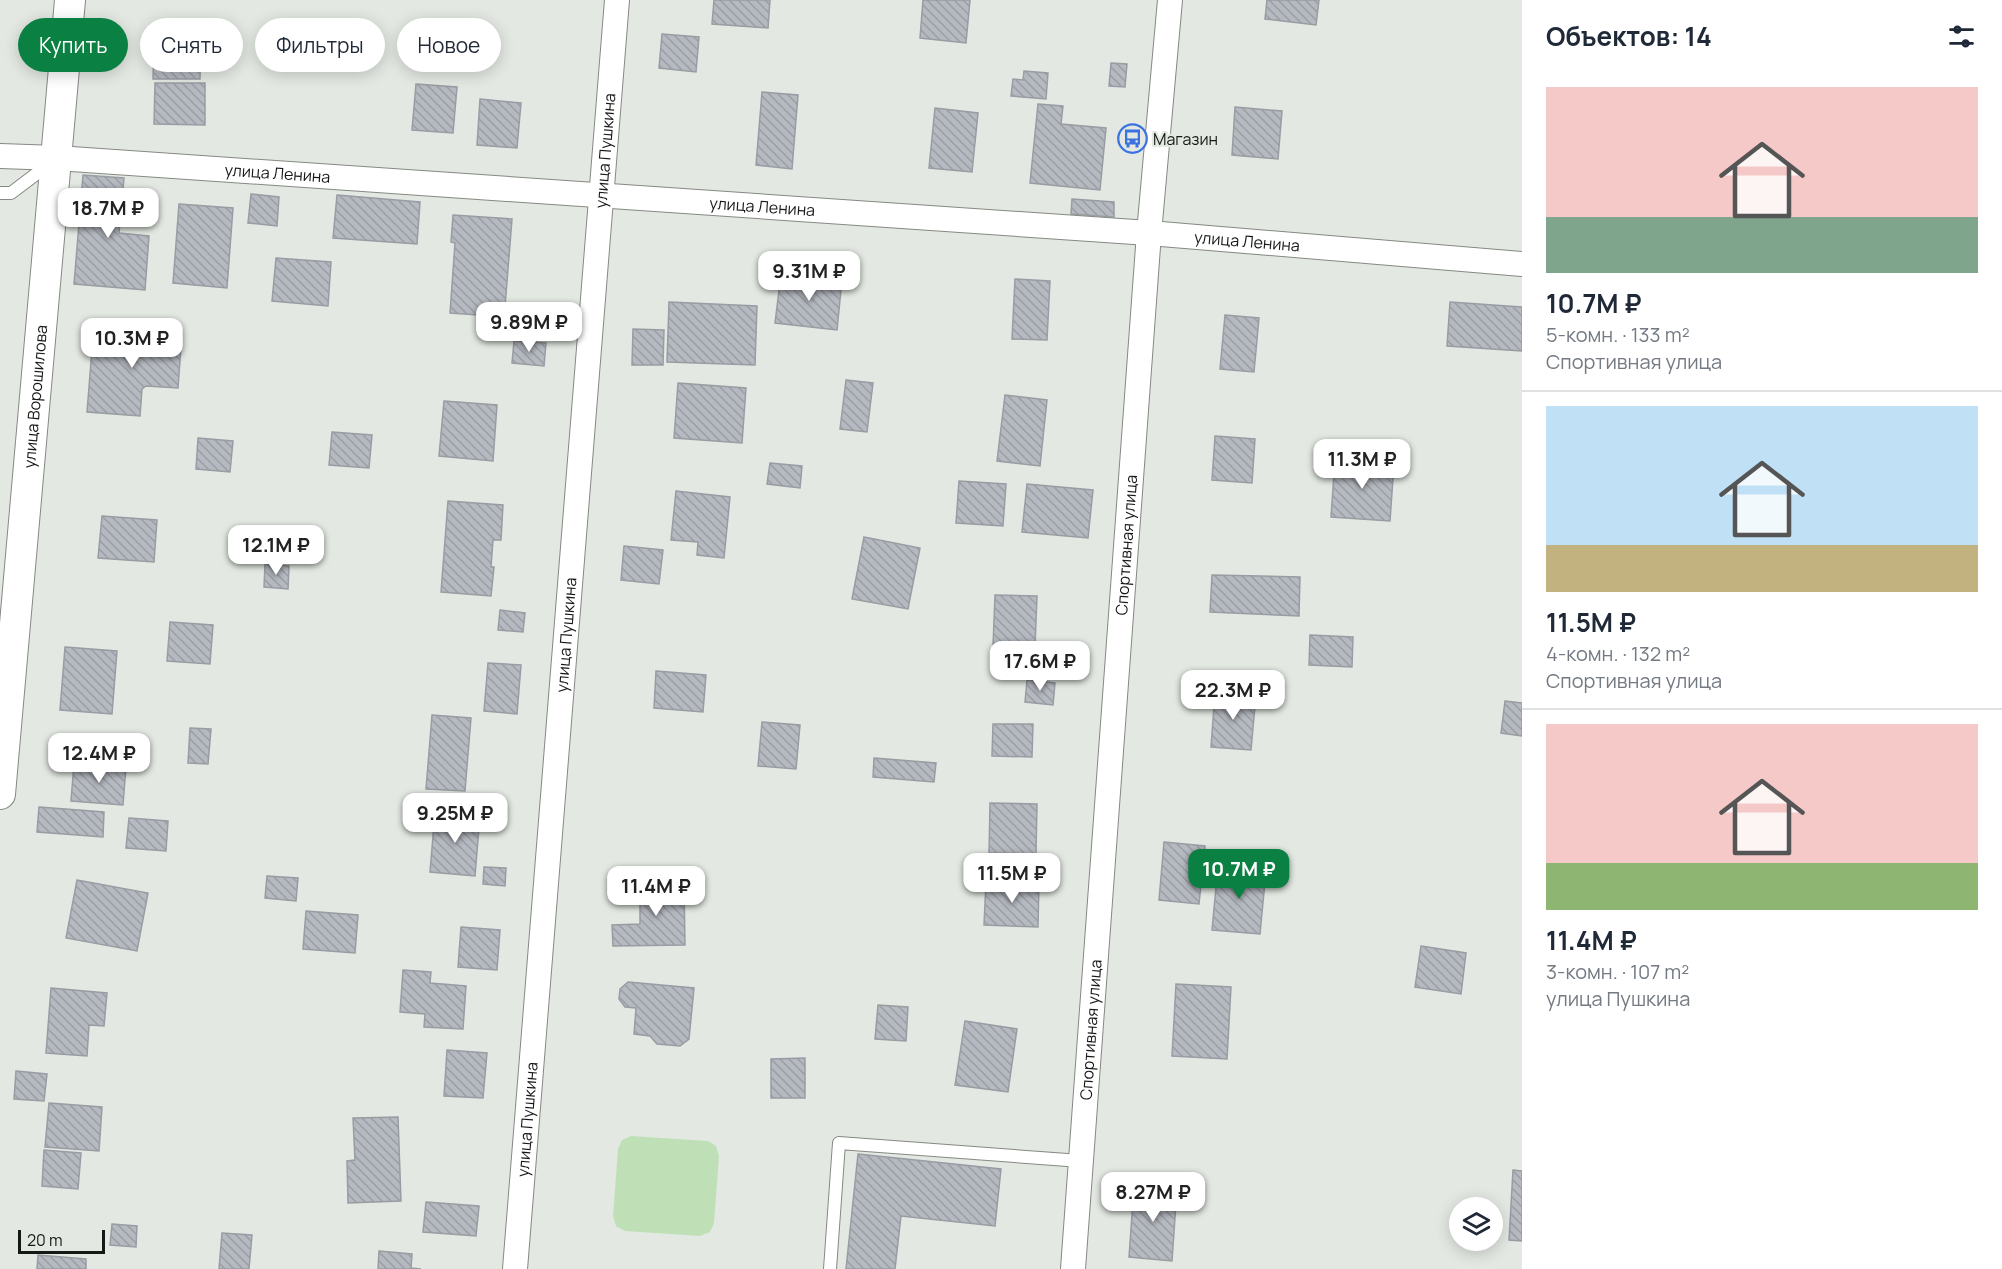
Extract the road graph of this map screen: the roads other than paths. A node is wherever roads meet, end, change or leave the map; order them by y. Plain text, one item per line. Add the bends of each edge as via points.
1 (70, 0) edge
2 (617, 0) edge
3 (1170, 0) edge
4 (0, 156) edge
5 (57, 158) junction
6 (0, 193) edge
7 (601, 195) junction
8 (1149, 233) junction
9 (1522, 264) edge
10 (0, 795) edge
11 (1081, 1161) junction
12 (515, 1269) edge
13 (830, 1269) edge
14 (1073, 1269) edge

1 - 5 street, улица Ворошилова
2 - 7 street, улица Пушкина
3 - 8 street, Спортивная улица
4 - 5 street, улица Ленина
5 - 6 lane via 11,193
5 - 7 street, улица Ленина
5 - 10 street, улица Ворошилова
7 - 8 street, улица Ленина
7 - 12 street, улица Пушкина
8 - 9 street, улица Ленина
8 - 11 street, Спортивная улица
11 - 13 lane via 839,1143
11 - 14 street, Спортивная улица

